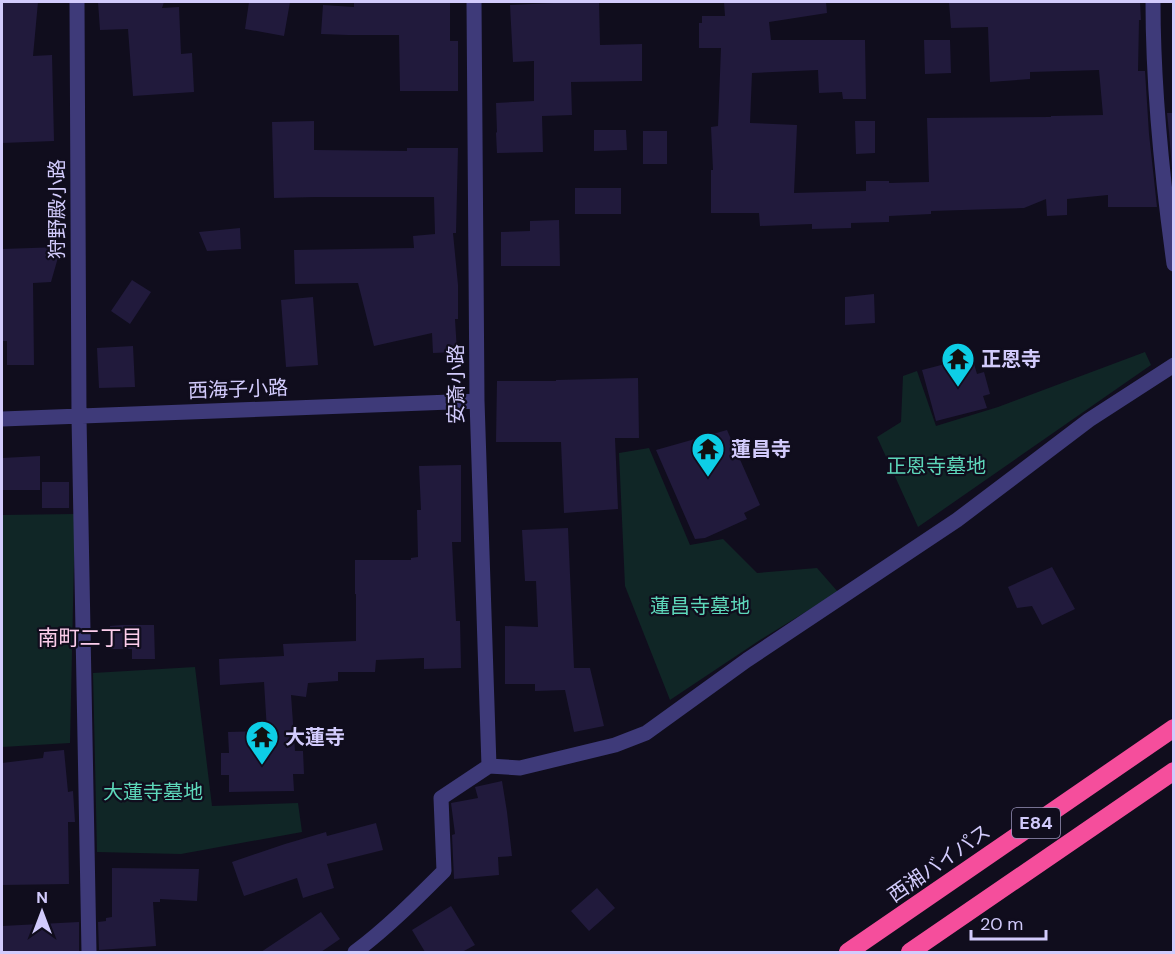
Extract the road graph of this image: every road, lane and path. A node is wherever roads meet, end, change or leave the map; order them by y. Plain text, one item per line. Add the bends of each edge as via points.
1 (76, 2) edge
2 (474, 2) edge
3 (1153, 2) edge
4 (1173, 264) edge
5 (1173, 365) edge
6 (477, 401) junction
7 (79, 417) junction
8 (2, 419) edge
9 (1173, 728) edge
10 (489, 766) junction
11 (1173, 771) edge
12 (913, 950) edge
13 (89, 952) edge
14 (355, 952) edge
15 (848, 952) edge

1 - 7 street, 狩野殿小路
2 - 6 street, 安斎小路
3 - 4 street via 1153,57
5 - 10 street via 1089,420 957,520 747,660 646,733 615,745 520,768
6 - 7 street, 西海子小路
6 - 10 street, 安斎小路
7 - 8 street, 西海子小路
7 - 13 street, 狩野殿小路
9 - 15 highway, 西湘バイパス / E84
10 - 14 street via 441,798 444,871
11 - 12 highway, E84

